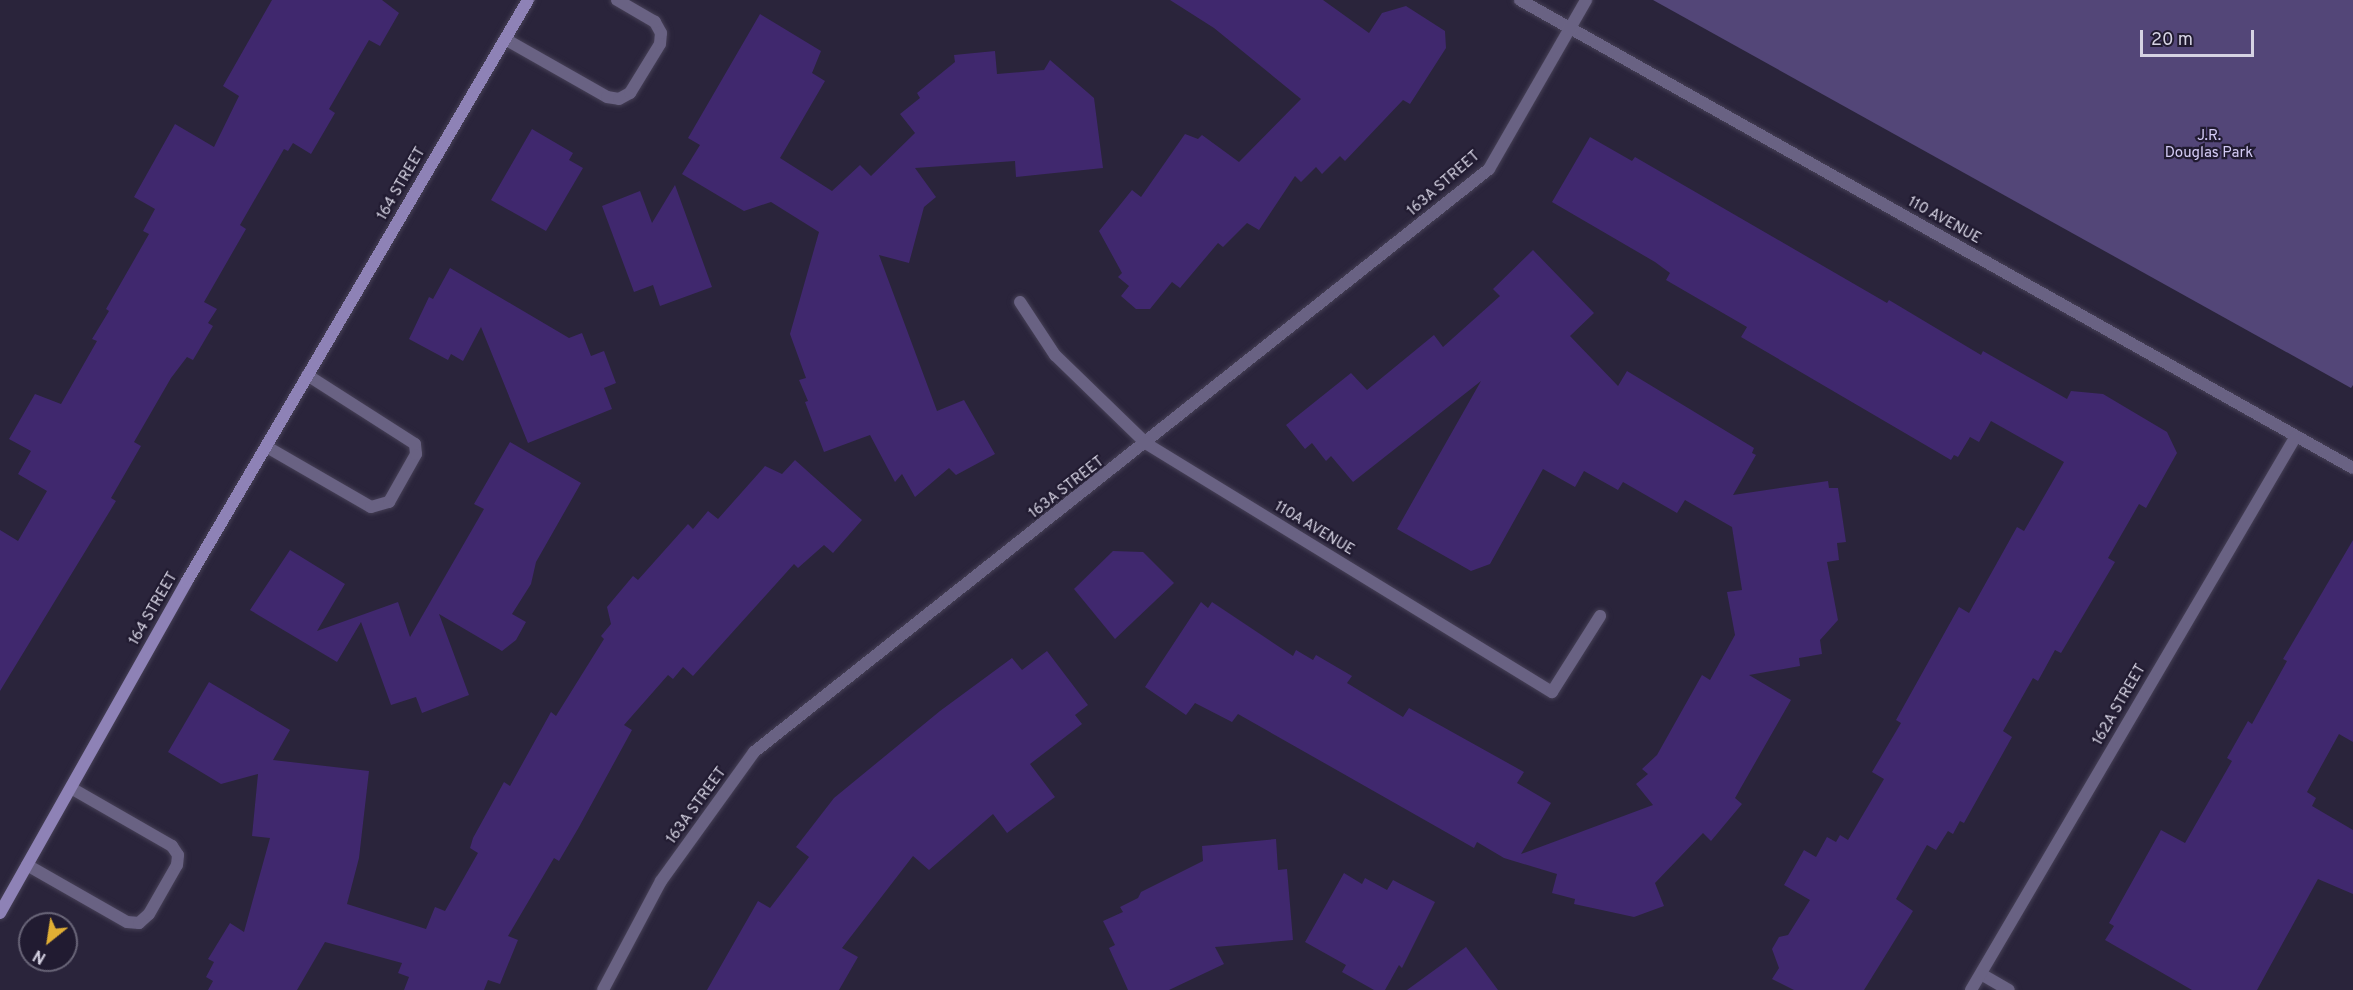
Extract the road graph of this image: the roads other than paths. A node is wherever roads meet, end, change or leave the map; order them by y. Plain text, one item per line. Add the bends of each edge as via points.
1 (528, 0) edge
2 (617, 0) edge
3 (1520, 0) edge
4 (1586, 0) edge
5 (1570, 29) junction
6 (505, 39) junction
7 (1020, 302) dead end
8 (307, 375) junction
9 (2296, 436) junction
10 (1147, 444) junction
11 (267, 447) junction
12 (2353, 468) edge
13 (1600, 616) dead end
14 (71, 788) junction
15 (27, 865) junction
16 (0, 913) edge
17 (1981, 974) junction
18 (603, 990) edge
19 (1971, 990) edge
20 (2009, 990) edge

1 - 6 street, 164 STREET
2 - 6 street via 656,22 661,33 660,44 630,93 620,99 607,97
3 - 5 street, 110 AVENUE
4 - 5 street, 163A STREET
5 - 9 street, 110 AVENUE
5 - 10 street, 163A STREET via 1489,169
6 - 8 street, 164 STREET
7 - 10 street, 110A AVENUE via 1055,355
8 - 11 street, 164 STREET
8 - 11 street via 409,437 416,453 389,502 371,507
9 - 12 street, 110 AVENUE
9 - 17 street, 162A STREET
10 - 13 street, 110A AVENUE via 1552,692
10 - 18 street, 163A STREET via 754,752 661,881
11 - 14 street, 164 STREET
14 - 15 street, 164 STREET
14 - 15 street via 172,846 178,855 177,865 139,923 127,922
15 - 16 street, 164 STREET
17 - 19 street, 162A STREET
17 - 20 street

